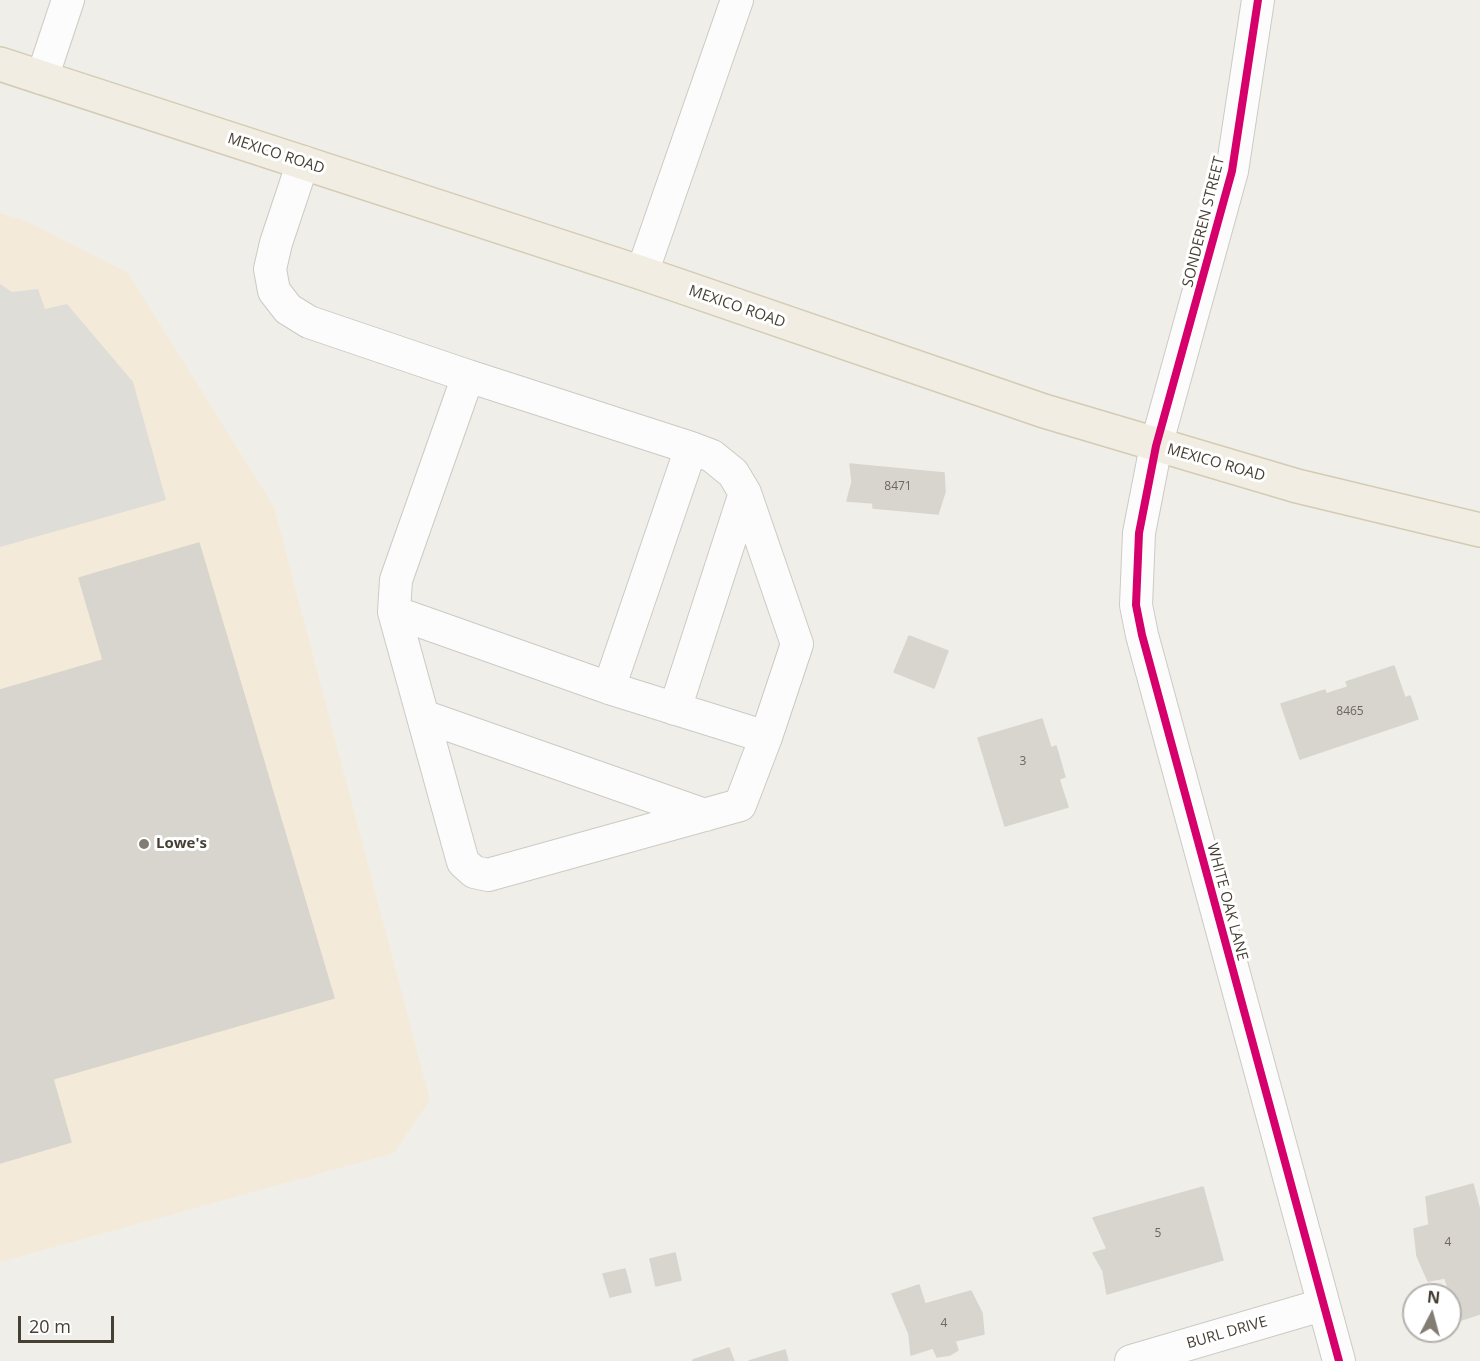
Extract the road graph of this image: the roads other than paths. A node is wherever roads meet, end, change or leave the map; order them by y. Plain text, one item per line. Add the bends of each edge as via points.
1 (68, 0) edge
2 (737, 0) edge
3 (1258, 0) edge
4 (0, 64) edge
5 (42, 78) junction
6 (303, 162) junction
7 (642, 273) junction
8 (468, 376) junction
9 (1156, 446) junction
10 (692, 448) junction
11 (745, 493) junction
12 (1480, 530) edge
13 (394, 612) junction
14 (609, 688) junction
15 (675, 709) junction
16 (423, 716) junction
17 (766, 737) junction
18 (705, 815) junction
19 (1322, 1305) junction
20 (1131, 1361) edge
21 (1339, 1361) edge

1 - 5 street
2 - 7 street
3 - 9 street, SONDEREN STREET via 1232,171
4 - 5 main road, MEXICO ROAD
5 - 6 main road, MEXICO ROAD
6 - 7 main road, MEXICO ROAD
6 - 8 street via 270,269 274,291 288,309 309,322
7 - 9 main road, MEXICO ROAD via 995,395
8 - 10 street
8 - 13 street via 396,580
9 - 12 main road, MEXICO ROAD via 1297,486
9 - 19 street, WHITE OAK LANE via 1139,533 1136,605
10 - 11 street via 712,456 733,473
10 - 14 street
11 - 15 street
11 - 17 street via 797,644
13 - 14 street
13 - 16 street
14 - 15 street
15 - 17 street
16 - 18 street
16 - 18 street via 463,862 474,872 488,875
17 - 18 street via 740,806
19 - 20 street, BURL DRIVE
19 - 21 street, WHITE OAK LANE

